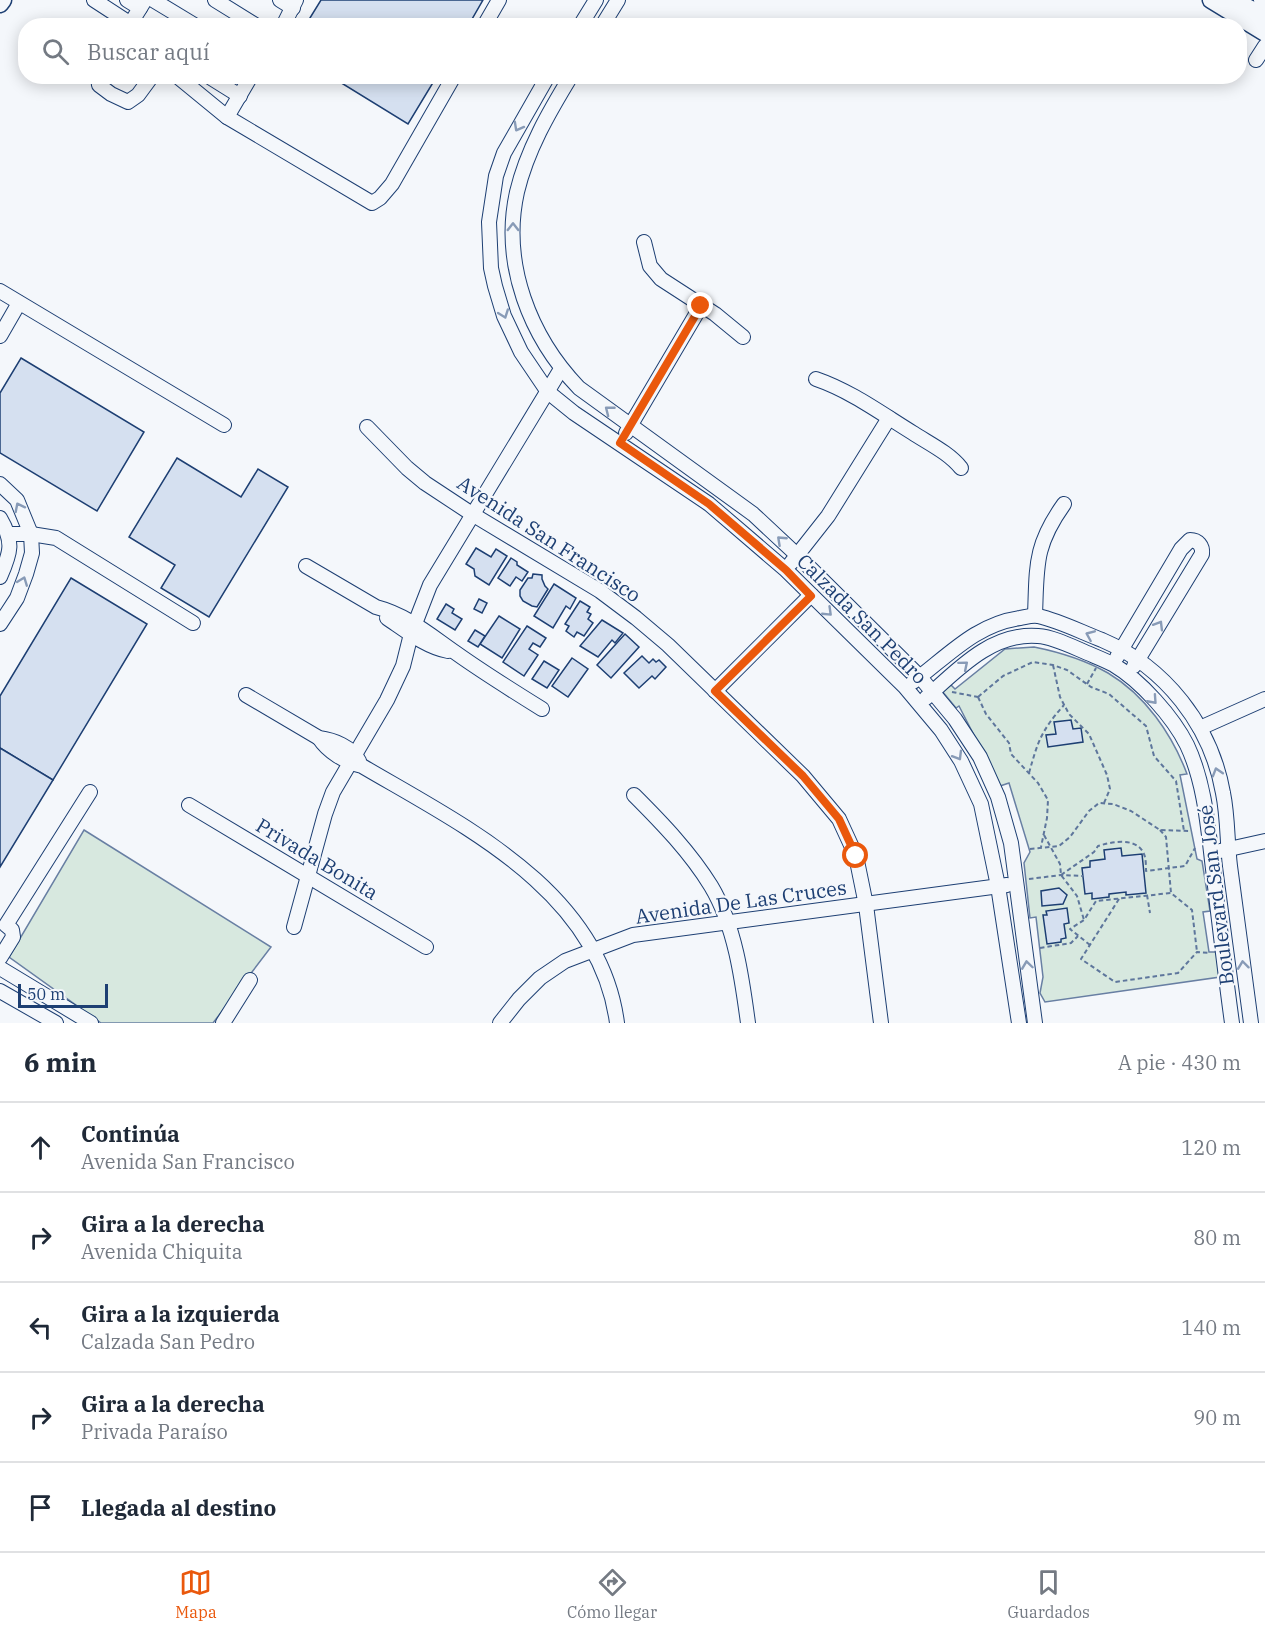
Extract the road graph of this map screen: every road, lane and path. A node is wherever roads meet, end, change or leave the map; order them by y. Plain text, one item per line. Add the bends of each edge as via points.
1 (3, 0) edge
2 (94, 0) edge
3 (127, 0) edge
4 (153, 0) edge
5 (215, 0) edge
6 (280, 0) edge
7 (499, 0) edge
8 (596, 0) edge
9 (618, 0) edge
10 (1211, 0) edge
11 (1233, 0) edge
12 (0, 4) edge
13 (142, 4) edge
14 (295, 4) edge
15 (1265, 16) edge
16 (121, 18) edge
17 (135, 18) edge
18 (183, 18) edge
19 (244, 18) edge
20 (287, 18) edge
21 (489, 18) edge
22 (585, 18) edge
23 (607, 18) edge
24 (1240, 18) edge
25 (1247, 22) edge
26 (1265, 33) edge
27 (1265, 46) edge
28 (1256, 60) dead end
29 (99, 84) edge
30 (146, 84) edge
31 (187, 84) edge
32 (221, 84) edge
33 (247, 84) edge
34 (449, 84) edge
35 (543, 84) edge
36 (566, 84) edge
37 (240, 96) junction
38 (534, 99) junction
39 (551, 109) junction
40 (227, 117) junction
41 (644, 242) dead end
42 (0, 291) edge
43 (19, 303) junction
44 (701, 306) junction
45 (0, 336) edge
46 (743, 337) dead end
47 (561, 369) junction
48 (816, 380) dead end
49 (548, 392) junction
50 (889, 418) junction
51 (224, 425) dead end
52 (630, 426) junction
53 (367, 427) dead end
54 (620, 443) junction
55 (961, 468) dead end
56 (0, 484) edge
57 (1064, 504) dead end
58 (472, 514) junction
59 (0, 518) edge
60 (9, 534) junction
61 (31, 534) junction
62 (797, 555) junction
63 (306, 566) dead end
64 (786, 570) junction
65 (0, 577) edge
66 (811, 596) junction
67 (1035, 615) junction
68 (193, 623) dead end
69 (0, 624) edge
70 (413, 629) junction
71 (1122, 649) junction
72 (1138, 660) junction
73 (1113, 664) junction
74 (1053, 665) junction
75 (1096, 668) dead end
76 (1128, 675) junction
77 (920, 677) junction
78 (1087, 684) junction
79 (905, 687) junction
80 (715, 691) junction
81 (949, 691) dead end
82 (933, 692) junction
83 (246, 695) dead end
84 (978, 697) junction
85 (1265, 699) edge
86 (920, 704) junction
87 (1064, 705) junction
88 (542, 709) dead end
89 (1200, 728) junction
90 (356, 761) junction
91 (1029, 774) junction
92 (90, 792) dead end
93 (634, 795) dead end
94 (1104, 803) junction
95 (189, 805) dead end
96 (1160, 830) junction
97 (1184, 831) junction
98 (1191, 831) dead end
99 (1044, 835) junction
100 (1265, 841) edge
101 (1050, 846) junction
102 (1041, 847) junction
103 (1195, 848) dead end
104 (1030, 849) dead end
105 (1228, 850) junction
106 (1210, 852) junction
107 (1169, 869) junction
108 (1061, 875) junction
109 (1083, 876) dead end
110 (309, 877) junction
111 (1021, 882) junction
112 (998, 886) junction
113 (1171, 893) junction
114 (1146, 895) junction
115 (1119, 899) junction
116 (866, 905) junction
117 (1150, 913) dead end
118 (1237, 916) junction
119 (1219, 918) junction
120 (1084, 920) junction
121 (727, 922) junction
122 (3, 923) edge
123 (294, 927) dead end
124 (1078, 936) junction
125 (1090, 945) junction
126 (426, 946) dead end
127 (1040, 948) dead end
128 (593, 949) junction
129 (1197, 952) junction
130 (1209, 952) dead end
131 (0, 958) edge
132 (0, 968) edge
133 (250, 980) dead end
134 (0, 992) edge
135 (1033, 1008) junction
136 (1018, 1017) edge
137 (57, 1023) edge
138 (91, 1023) edge
139 (223, 1023) edge
140 (500, 1023) edge
141 (617, 1023) edge
142 (748, 1023) edge
143 (881, 1023) edge
144 (1035, 1023) edge
145 (1232, 1023) edge
146 (1251, 1023) edge

1 - 12 main road
2 - 16 street
3 - 13 street
4 - 18 street
5 - 19 street
6 - 14 street
7 - 21 street
8 - 22 street
9 - 23 street
10 - 24 main road
11 - 15 main road
13 - 17 street
14 - 20 street
25 - 26 main road
27 - 28 street
29 - 30 street via 128,102
31 - 40 street
32 - 37 street
33 - 37 street
34 - 40 street via 392,184 372,203
35 - 38 street, Calzada San Pedro
36 - 39 street, Calzada San Pedro
37 - 40 street
38 - 39 street
38 -> 49 street, Calzada San Pedro via 504,153 496,176 489,241 491,268 504,316 521,352
47 -> 39 street, Calzada San Pedro via 526,308 514,243 513,214 518,190
41 - 44 street via 654,273
42 - 43 street
43 - 45 street
43 - 51 street
44 - 46 street
44 - 52 street
47 - 49 street
52 -> 47 street, Calzada San Pedro via 579,388
48 - 50 street via 846,392
49 - 54 street, Calzada San Pedro
49 - 58 street
50 - 55 street
50 - 62 street via 828,516
52 - 54 street
62 -> 52 street, Calzada San Pedro via 753,514
53 - 58 street, Avenida San Francisco via 425,483
54 - 64 street, Calzada San Pedro via 709,504
61 -> 56 street via 17,501
57 - 67 street via 1042,540
58 - 70 street via 430,585
58 - 80 street, Avenida San Francisco via 600,591 636,618
59 - 60 street
60 - 61 street
60 - 65 street via 10,549
61 - 68 street via 56,538
69 -> 61 street via 27,573
62 - 64 street
62 - 77 street, Calzada San Pedro
63 - 70 street via 376,607 384,616
64 - 66 street, Calzada San Pedro
66 -> 79 street, Calzada San Pedro
66 - 80 street
71 -> 67 street, Boulevard San José
67 - 77 street, Boulevard San José via 979,630
70 - 88 street via 439,649 454,651
70 - 90 street via 403,666
71 - 72 street, Boulevard San José
72 -> 71 street via 1202,554 1198,542 1190,540 1181,549
71 - 73 street
72 - 76 street
72 - 89 street, Boulevard San José via 1167,683
73 - 76 street, Boulevard San José
82 -> 73 street, Boulevard San José via 982,650 1007,638 1038,636
74 - 78 path
74 - 84 path via 1034,663 1003,676
74 - 87 path
75 - 78 path
76 -> 106 street, Boulevard San José via 1158,705 1186,744 1198,775
77 - 79 street, Boulevard San José
77 - 82 street, Calzada San Pedro
78 - 97 path via 1109,694 1146,726 1154,756 1176,781
79 - 86 street, Calzada San Pedro
80 - 116 street, Avenida San Francisco via 803,776 839,819 856,856
81 - 84 path
82 - 86 street, Boulevard San José
82 - 111 street, Calzada San Pedro via 980,757 998,797
83 - 90 street via 319,738 325,747
84 - 91 path via 1009,743 1011,754
85 - 89 street
86 -> 112 street, Calzada San Pedro via 961,761 981,804
87 - 91 path via 1038,740
87 - 94 path via 1089,734 1107,775 1110,789
105 -> 89 street, Boulevard San José via 1223,793
90 - 110 street via 333,792
90 - 128 street via 510,857 537,880
91 - 99 path via 1048,800
92 - 122 street
93 - 121 street via 686,851 712,887
94 - 96 path via 1131,811
94 - 101 path via 1089,811 1059,846
95 - 110 street, Privada Bonita
96 - 97 path
96 - 107 path via 1166,837
97 - 98 path
99 - 101 path
99 - 102 path
100 - 105 street
101 - 102 path
101 - 108 path
102 - 104 path
103 - 107 path via 1185,866
105 - 106 street
105 - 118 street, Boulevard San José
106 - 119 street, Boulevard San José
107 - 108 path via 1146,871 1145,854 1139,847 1111,842 1098,846
107 - 113 path
108 - 109 path
108 - 111 path
108 - 120 path via 1077,896
110 - 123 street
110 - 126 street, Privada Bonita
111 - 112 street, Avenida De Las Cruces
135 -> 111 street, Calzada San Pedro
112 - 116 street, Avenida De Las Cruces
112 - 136 street, Calzada San Pedro
113 - 114 path
113 - 129 path via 1192,910
114 - 115 path
114 - 117 path
115 - 120 path via 1096,901
115 - 125 path
116 - 121 street, Avenida De Las Cruces
116 - 143 street, Avenida San Francisco
118 - 119 street
146 -> 118 street, Boulevard San José
119 - 145 street, Boulevard San José
120 - 124 path via 1070,929
121 - 128 street, Avenida De Las Cruces via 633,935
121 - 142 street
122 - 131 street via 12,930 13,937
124 - 125 path
124 - 127 path via 1071,943
125 - 129 path via 1081,959 1115,982 1178,973
128 - 140 street, Avenida De Las Cruces via 540,978
128 - 141 street via 611,990
129 - 130 path
132 - 138 street
133 - 139 street
134 - 137 street
135 - 136 street
135 - 144 street, Calzada San Pedro

